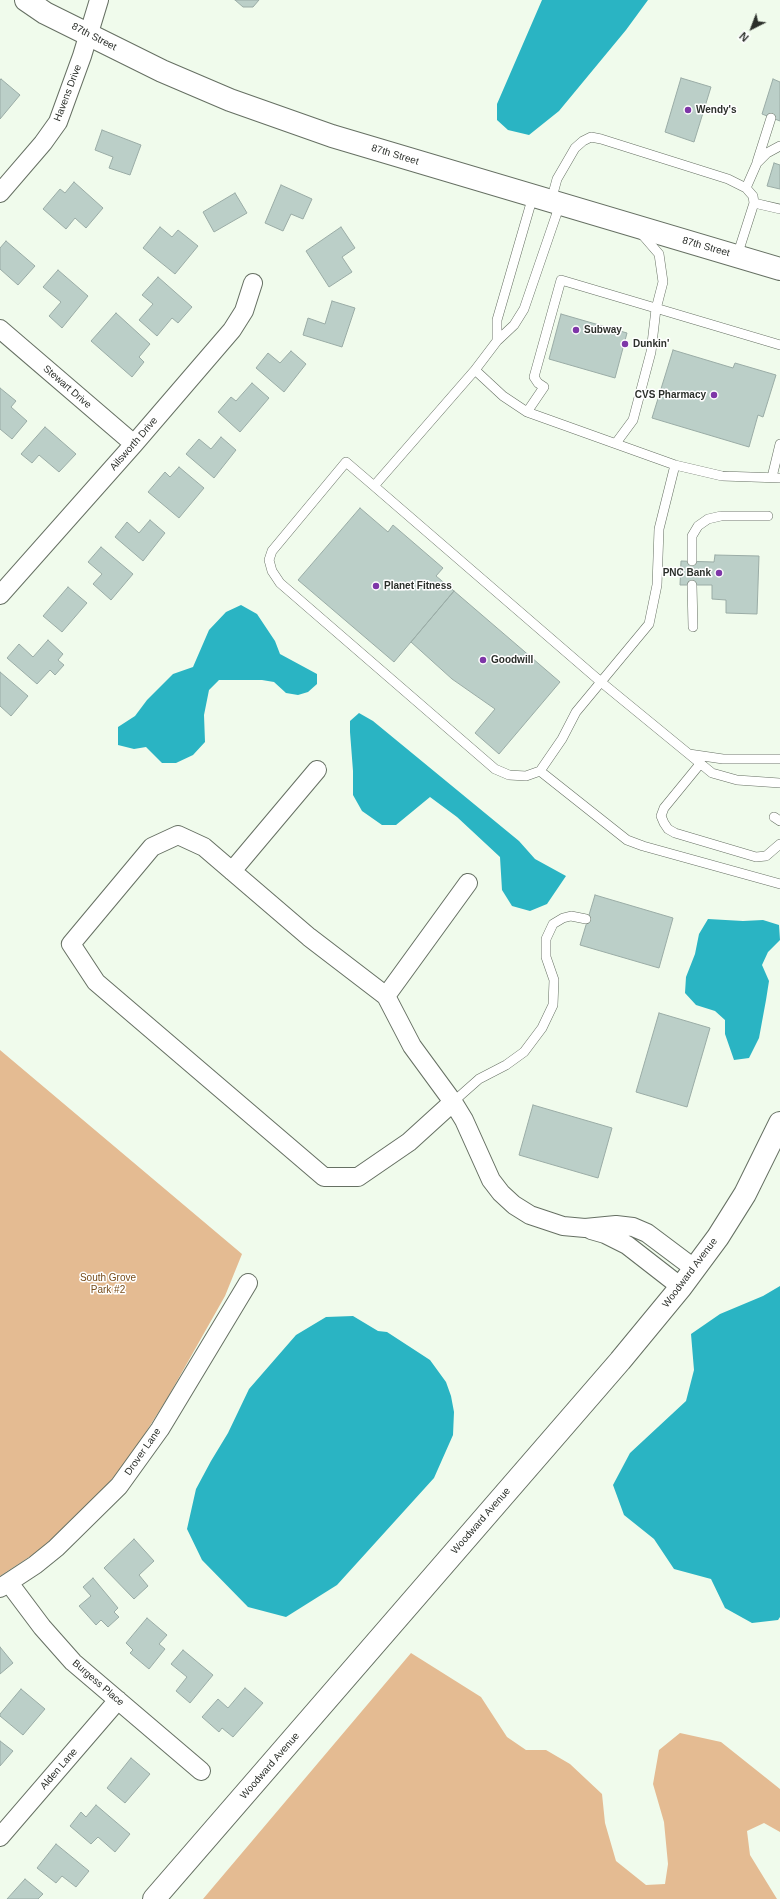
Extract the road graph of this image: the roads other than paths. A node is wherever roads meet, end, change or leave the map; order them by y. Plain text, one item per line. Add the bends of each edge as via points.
1 (26, 0) edge
2 (99, 0) edge
3 (89, 35) junction
4 (771, 118) dead end
5 (780, 145) edge
6 (757, 163) junction
7 (746, 188) junction
8 (0, 193) edge
9 (548, 200) junction
10 (754, 203) junction
11 (780, 209) edge
12 (635, 226) junction
13 (737, 256) junction
14 (780, 269) edge
15 (253, 283) dead end
16 (656, 309) junction
17 (0, 329) edge
18 (496, 342) junction
19 (780, 345) edge
20 (475, 370) junction
21 (527, 412) junction
22 (616, 443) junction
23 (134, 444) junction
24 (780, 444) edge
25 (675, 465) junction
26 (776, 478) edge
27 (374, 486) junction
28 (768, 516) dead end
29 (692, 561) dead end
30 (692, 585) dead end
31 (0, 595) edge
32 (693, 626) dead end
33 (601, 682) junction
34 (687, 754) junction
35 (780, 759) edge
36 (700, 764) junction
37 (317, 770) dead end
38 (540, 771) junction
39 (780, 783) edge
40 (780, 844) edge
41 (232, 871) junction
42 (468, 883) dead end
43 (780, 884) edge
44 (586, 919) dead end
45 (386, 996) junction
46 (453, 1102) junction
47 (780, 1123) edge
48 (585, 1228) junction
49 (695, 1269) junction
50 (248, 1283) dead end
51 (681, 1287) junction
52 (5, 1585) edge
53 (118, 1700) junction
54 (201, 1771) dead end
55 (0, 1837) edge
56 (154, 1899) edge

1 - 3 main road, 87th Street via 45,13
2 - 3 street, Havens Drive
3 - 8 street, Havens Drive via 58,122
3 - 9 main road, 87th Street via 162,71 230,100 332,136
4 - 6 lane
5 - 6 lane
6 - 7 lane
7 - 9 lane via 728,179 591,138 574,148
7 - 10 lane via 753,196
9 - 12 main road, 87th Street
9 - 18 lane via 497,320
9 - 18 lane via 524,309 514,325
10 - 11 lane
10 - 13 lane
12 - 13 main road, 87th Street
12 - 16 lane via 659,254 663,282
13 - 14 main road, 87th Street
15 - 23 street, Ailsworth Drive via 244,311 232,330
16 - 19 lane
16 - 21 lane via 560,280 534,377 544,387
16 - 22 lane via 651,352 633,420
17 - 23 street, Stewart Drive
18 - 20 lane
20 - 21 lane via 503,396
20 - 27 lane
21 - 22 lane
22 - 25 lane
23 - 31 street, Ailsworth Drive
24 - 26 lane
25 - 26 lane via 722,476
25 - 33 lane via 659,530 658,585 649,624
27 - 33 lane
27 - 38 lane via 346,462 272,551 269,560 272,571 280,583 495,769 509,775 526,776
28 - 29 lane via 721,516 708,519 698,526 692,536
30 - 32 lane
33 - 34 lane
33 - 38 lane via 576,712 562,740
34 - 35 lane via 723,759
34 - 36 lane
36 - 39 lane via 712,773 737,780
36 - 40 lane via 664,808 662,816 668,829 756,857 766,856
37 - 41 street
38 - 43 lane via 627,840
41 - 45 street
41 - 46 street via 204,847 178,835 152,847 71,944 96,982 324,1177 358,1177 409,1142
42 - 45 street
44 - 46 lane via 571,916 563,918 553,924 546,939 546,957 554,980 552,1005 542,1028 524,1052 479,1079
45 - 46 street via 412,1046
46 - 48 street via 475,1142 491,1180 501,1194 514,1206 530,1215 563,1226
47 - 49 main road, Woodward Avenue via 745,1194
48 - 49 street via 616,1225 634,1227 647,1233
48 - 51 street via 627,1245
49 - 51 main road, Woodward Avenue
50 - 52 street, Drover Lane via 160,1429 119,1486 56,1548
51 - 56 main road, Woodward Avenue via 620,1361
52 - 53 street, Burgess Place via 73,1662
53 - 54 street, Burgess Place
53 - 55 street, Alden Lane

